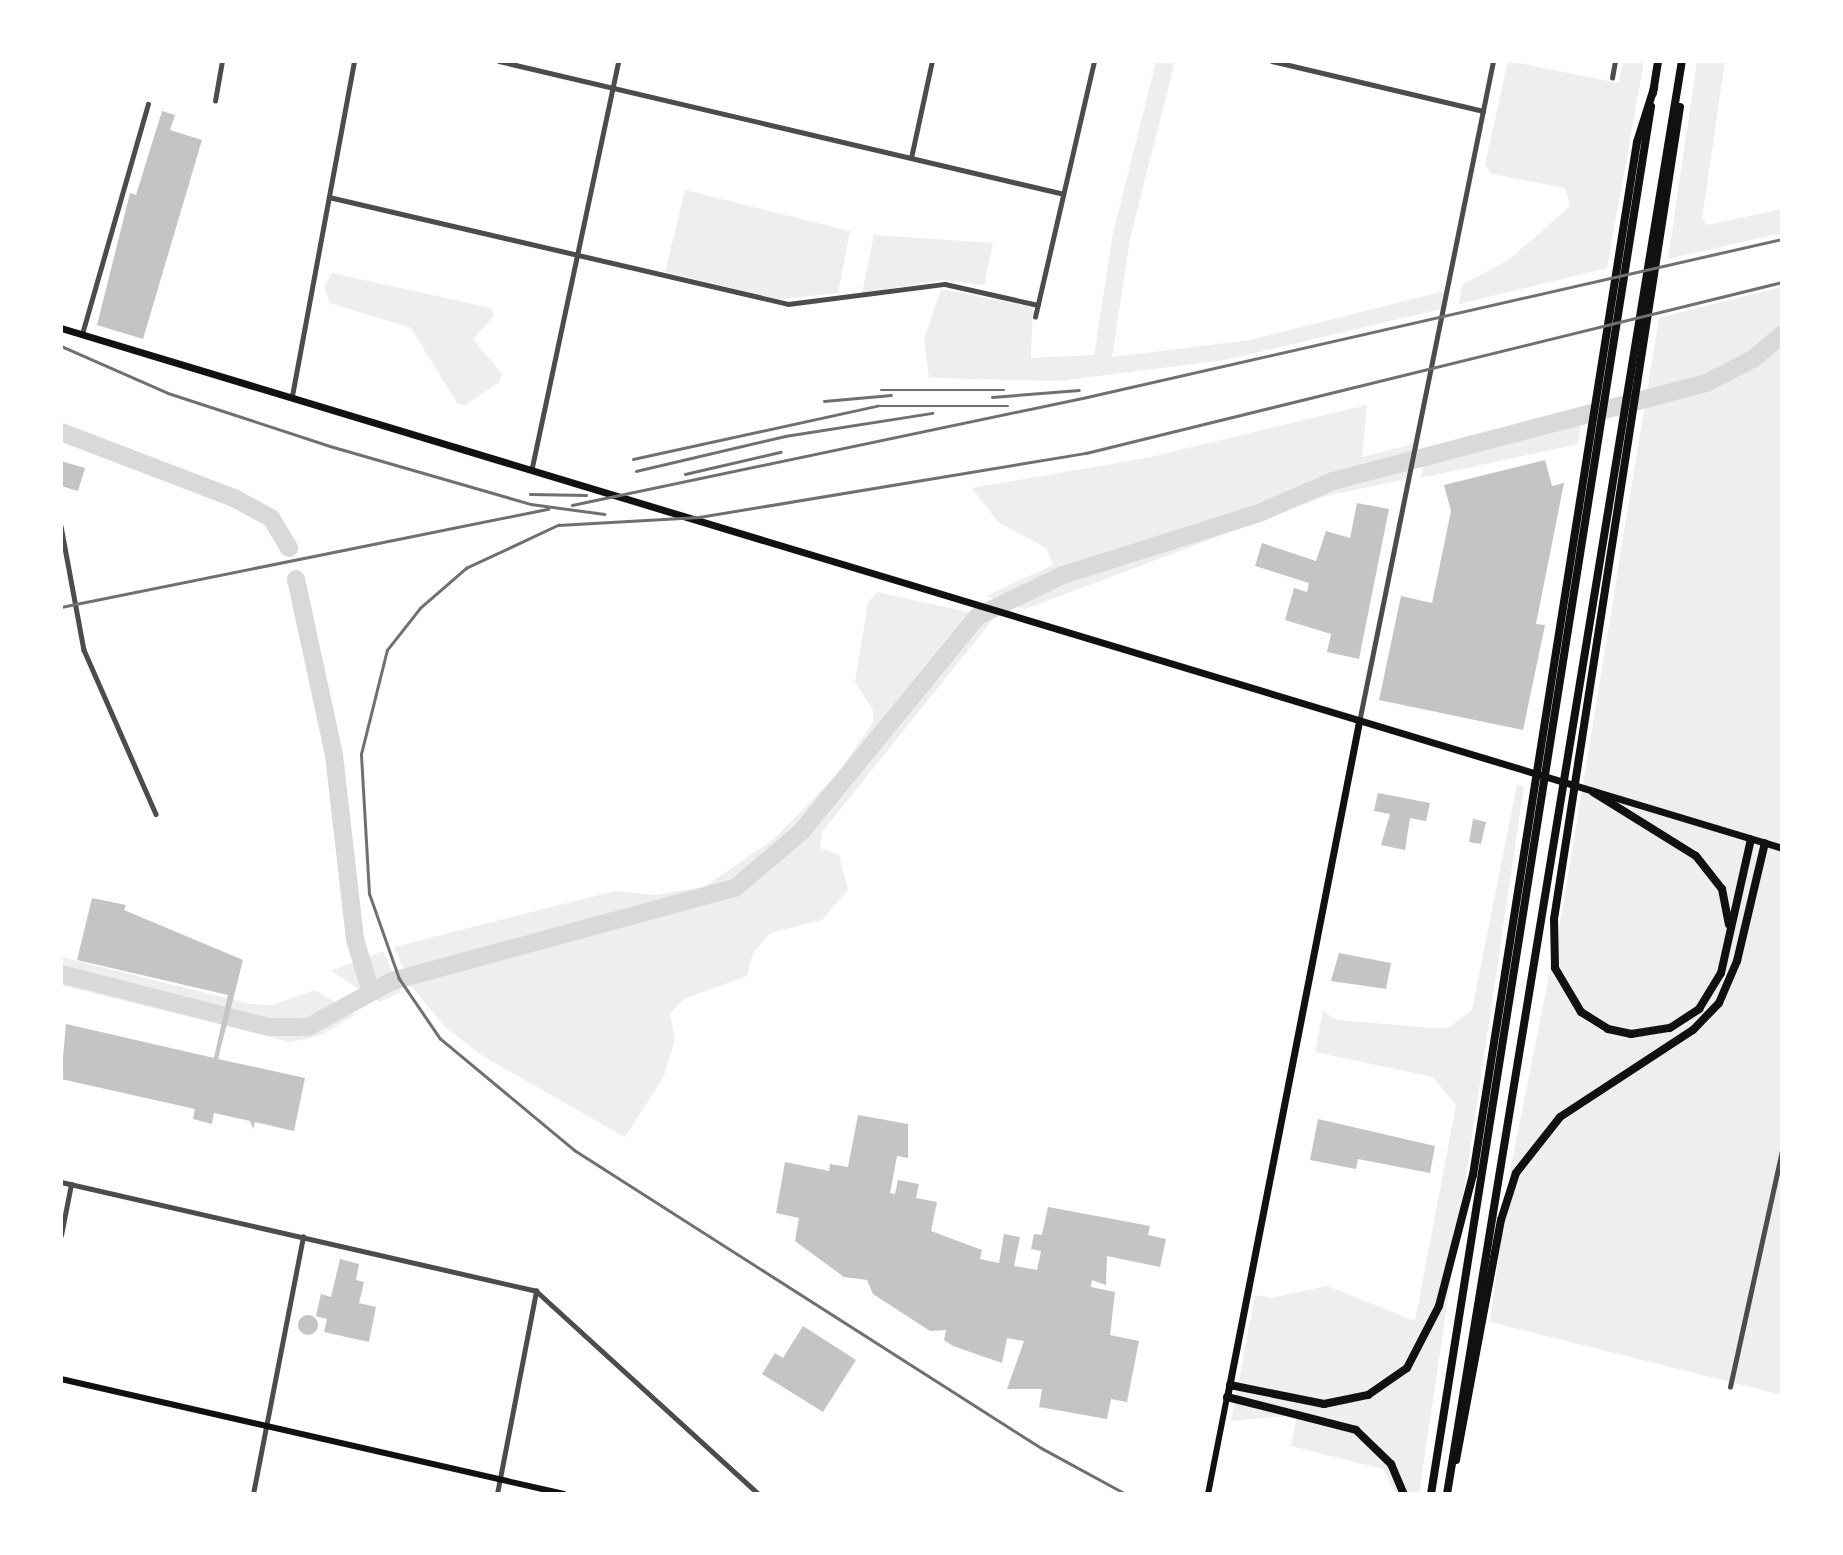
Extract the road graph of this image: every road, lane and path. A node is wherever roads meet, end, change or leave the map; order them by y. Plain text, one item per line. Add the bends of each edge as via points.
1 (222, 61) edge
2 (354, 61) edge
3 (499, 61) edge
4 (618, 61) edge
5 (932, 61) edge
6 (1094, 61) edge
7 (1272, 61) edge
8 (1493, 61) edge
9 (1615, 61) edge
10 (1658, 61) edge
11 (1682, 61) edge
12 (1612, 78) dead end
13 (612, 88) junction
14 (215, 102) dead end
15 (148, 104) dead end
16 (1483, 111) junction
17 (911, 158) junction
18 (1060, 193) junction
19 (329, 197) junction
20 (578, 255) junction
21 (1038, 305) junction
22 (1035, 317) dead end
23 (61, 328) edge
24 (82, 334) junction
25 (292, 396) junction
26 (532, 467) junction
27 (61, 526) edge
28 (64, 555) edge
29 (1359, 722) junction
30 (1593, 792) junction
31 (156, 814) dead end
32 (1751, 839) junction
33 (1765, 843) junction
34 (1782, 848) edge
35 (1524, 863) junction
36 (1556, 872) junction
37 (1730, 937) junction
38 (1782, 1151) edge
39 (61, 1182) edge
40 (71, 1184) junction
41 (61, 1235) edge
42 (303, 1237) junction
43 (536, 1291) junction
44 (61, 1379) edge
45 (1230, 1385) junction
46 (1730, 1387) dead end
47 (1227, 1397) junction
48 (266, 1425) junction
49 (1450, 1476) junction
50 (500, 1479) junction
51 (253, 1494) edge
52 (497, 1494) edge
53 (564, 1494) edge
54 (758, 1494) edge
55 (1208, 1494) edge
56 (1404, 1494) edge
57 (1431, 1494) edge
58 (1447, 1494) edge

1 - 14 street
2 - 19 street
3 - 13 street
4 - 13 street
5 - 17 street
6 - 18 street
7 - 16 street
8 - 16 street
9 - 12 street
10 - 35 highway via 1641,141
11 - 36 highway via 1675,132
13 - 17 street
13 - 20 street
15 - 24 street
16 - 29 street
17 - 18 street
18 - 21 street
19 - 20 street
19 - 25 street
20 - 21 street via 788,304 945,284
20 - 26 street
21 - 22 street
23 - 24 main road
24 - 25 main road
25 - 26 main road
26 - 29 main road
27 - 28 street
28 - 31 street via 84,650
29 - 30 main road
29 - 45 main road
30 - 32 main road
30 - 37 highway via 1705,864 1725,898
32 - 33 main road
32 - 37 highway
33 - 34 main road
33 - 49 highway via 1737,961 1719,1003 1693,1030 1560,1117 1516,1173 1501,1220 1463,1442
35 - 45 highway via 1470,1191 1426,1338 1394,1380 1353,1400 1324,1404
35 - 57 highway
36 - 37 highway via 1555,968 1572,1002 1608,1029 1649,1032 1689,1017 1712,993
36 - 49 highway
38 - 46 street
39 - 40 street
40 - 41 street
40 - 42 street
42 - 43 street
42 - 48 street
43 - 50 street
43 - 54 street
44 - 48 main road
45 - 47 main road
47 - 55 main road
47 - 56 highway via 1356,1430 1391,1464
48 - 50 main road
48 - 51 street
49 - 58 highway
50 - 52 street
50 - 53 main road

